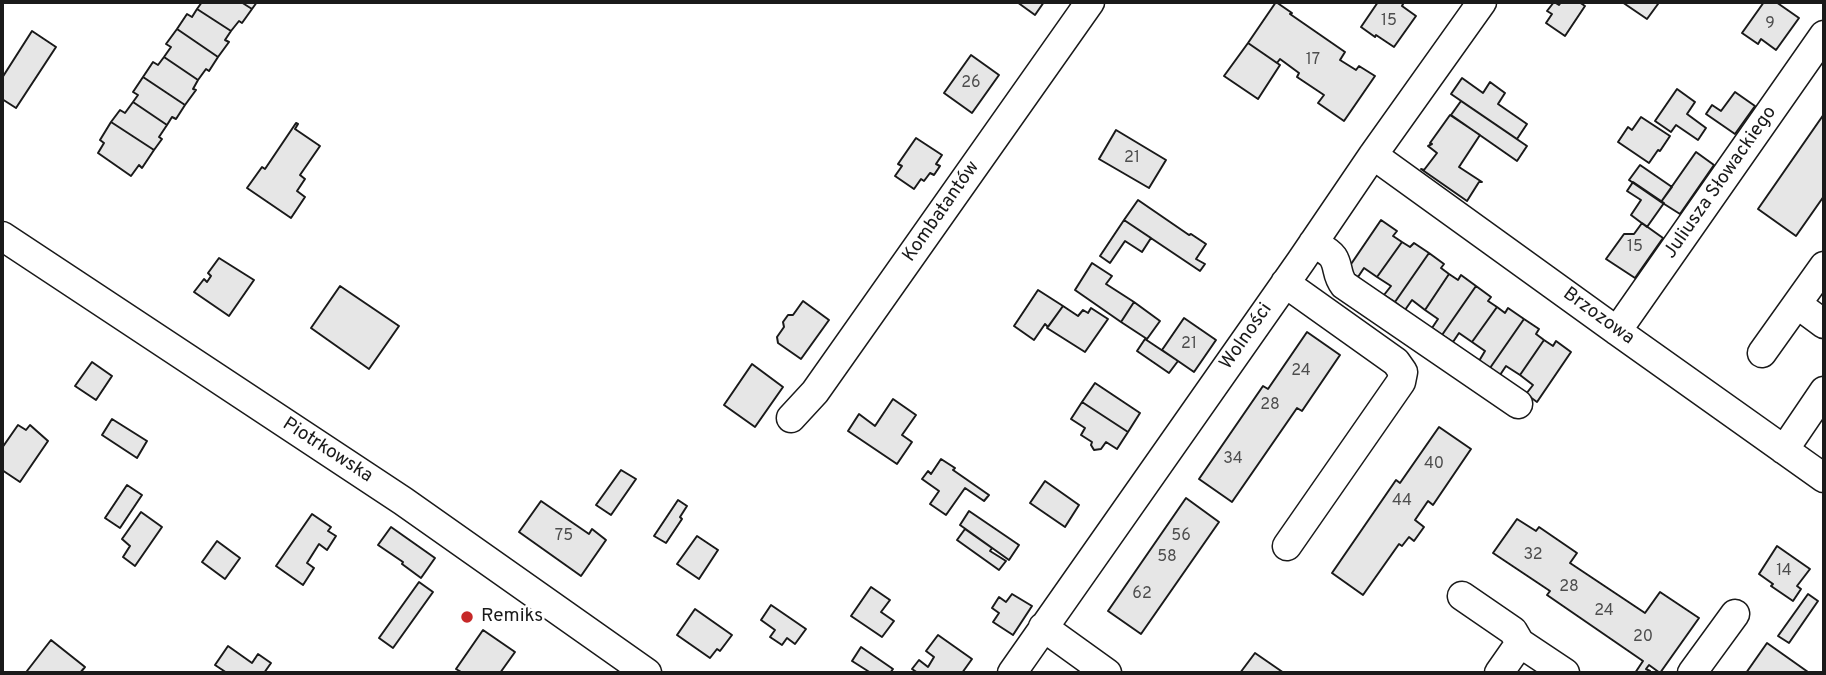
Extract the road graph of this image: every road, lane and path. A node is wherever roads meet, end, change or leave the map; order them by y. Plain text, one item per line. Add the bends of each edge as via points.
1 (1090, 2) edge
2 (1482, 2) edge
3 (1824, 35) edge
4 (1373, 155) junction
5 (2, 236) edge
6 (1313, 243) junction
7 (1824, 266) edge
8 (1285, 283) junction
9 (1797, 304) junction
10 (1824, 324) edge
11 (1617, 331) junction
12 (1762, 353) dead end
13 (1824, 391) edge
14 (1518, 404) dead end
15 (791, 418) dead end
16 (1784, 450) junction
17 (1824, 478) edge
18 (1287, 546) dead end
19 (1462, 596) dead end
20 (1735, 614) dead end
21 (1043, 627) junction
22 (1520, 643) junction
23 (647, 673) edge
24 (1012, 673) edge
25 (1107, 673) edge
26 (1499, 673) edge
27 (1565, 673) edge
28 (1692, 673) edge

1 - 15 street, Kombatantów via 815,392
2 - 4 street, Wolności
3 - 11 street, Juliusza Słowackiego
4 - 6 street, Wolności
4 - 11 street, Brzozowa
5 - 23 street, Piotrkowska via 471,547
6 - 8 street, Wolności
6 - 14 street via 1335,259 1338,278 1345,285
7 - 9 street
8 - 18 street via 1396,362 1403,372 1401,382
8 - 21 street, Wolności
9 - 10 street
9 - 12 street
11 - 16 street, Brzozowa
13 - 16 street
16 - 17 street, Brzozowa
19 - 22 street via 1513,631
20 - 28 street
21 - 24 street, Wolności
21 - 25 street
22 - 26 street
22 - 27 street

